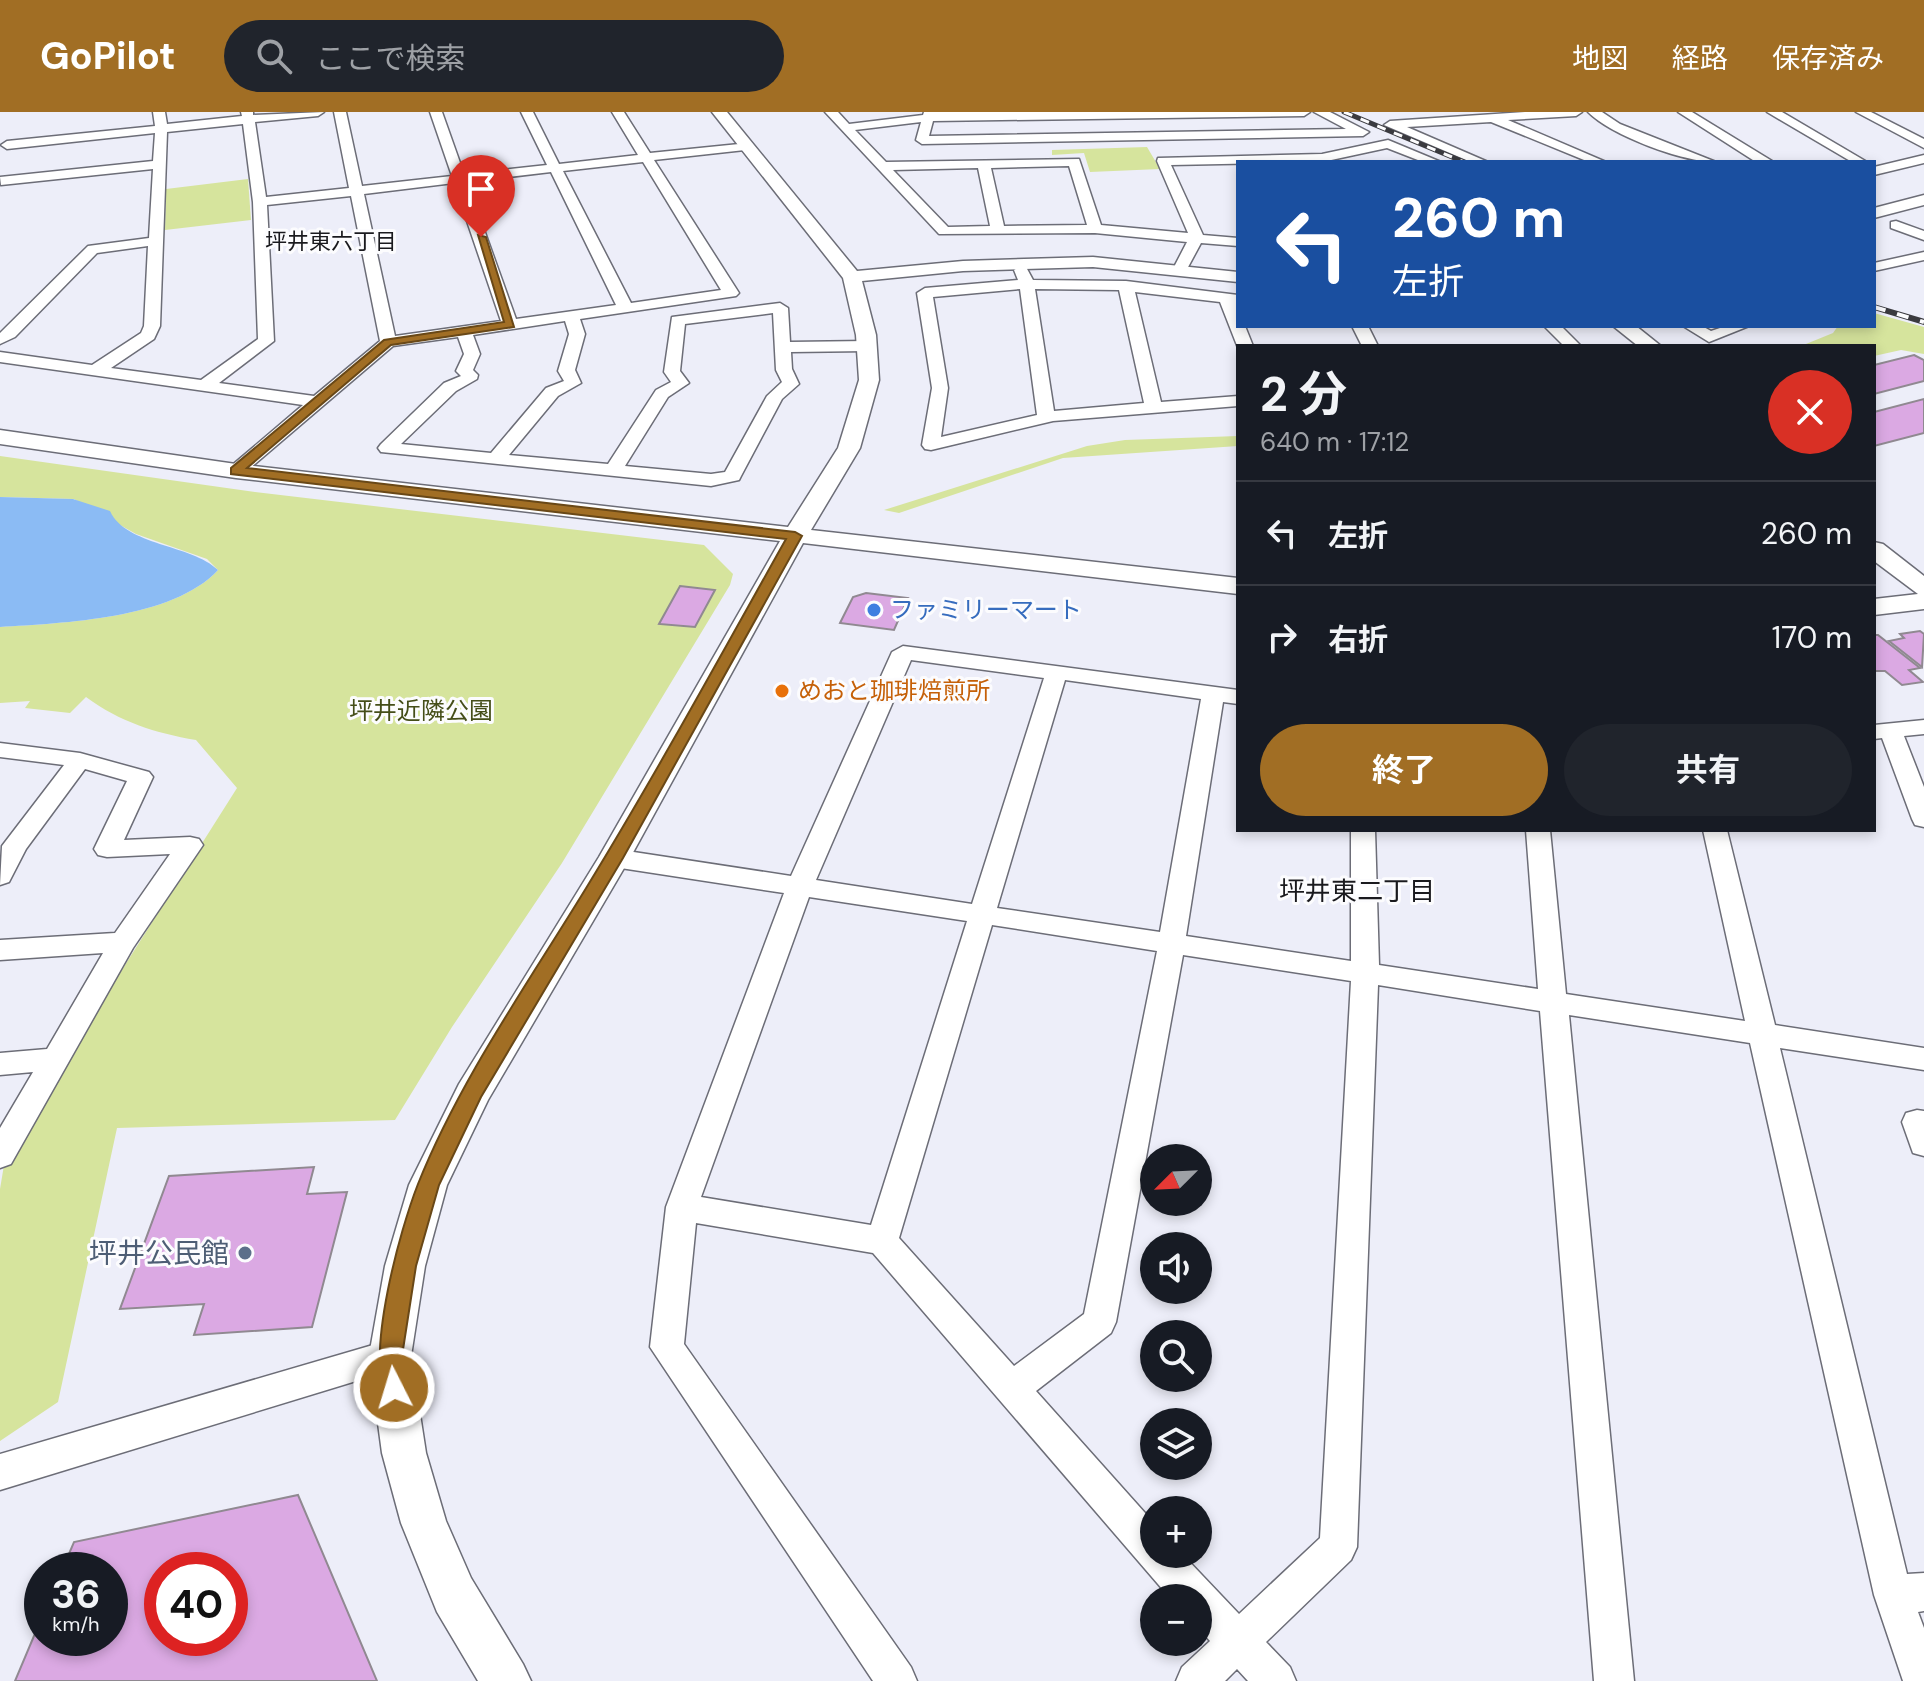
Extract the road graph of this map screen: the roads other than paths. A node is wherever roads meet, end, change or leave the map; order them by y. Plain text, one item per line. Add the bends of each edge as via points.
1 (159, 112) edge
2 (318, 112) edge
3 (340, 112) edge
4 (436, 112) edge
5 (527, 112) edge
6 (618, 112) edge
7 (719, 112) edge
8 (831, 112) edge
9 (1304, 112) edge
10 (1320, 112) edge
11 (1576, 112) edge
12 (1594, 112) edge
13 (1684, 112) edge
14 (1773, 112) edge
15 (1862, 112) edge
16 (1212, 113) edge
17 (1044, 114) edge
18 (249, 115) edge
19 (929, 115) edge
20 (1491, 118) junction
21 (161, 128) junction
22 (846, 128) junction
23 (1222, 135) junction
24 (1048, 143) junction
25 (1924, 144) edge
26 (745, 146) junction
27 (648, 157) junction
28 (1924, 159) edge
29 (1327, 160) edge
30 (1430, 160) edge
31 (1477, 160) edge
32 (1595, 160) edge
33 (1705, 160) edge
34 (1764, 160) edge
35 (1857, 160) edge
36 (1236, 161) edge
37 (4, 162) edge
38 (160, 164) junction
39 (984, 164) junction
40 (882, 166) junction
41 (556, 168) junction
42 (1876, 170) edge
43 (462, 179) junction
44 (356, 191) junction
45 (1924, 200) edge
46 (260, 202) junction
47 (1876, 212) edge
48 (1896, 225) dead end
49 (1095, 229) junction
50 (998, 230) junction
51 (1924, 236) edge
52 (1197, 237) junction
53 (156, 241) junction
54 (1236, 242) edge
55 (1924, 256) edge
56 (1018, 263) junction
57 (1876, 267) edge
58 (1180, 269) junction
59 (852, 277) junction
60 (1236, 277) edge
61 (1027, 284) junction
62 (1126, 286) junction
63 (1232, 300) edge
64 (625, 307) junction
65 (571, 315) junction
66 (510, 324) junction
67 (1554, 328) edge
68 (1626, 328) edge
69 (1694, 328) edge
70 (1735, 328) edge
71 (464, 331) junction
72 (0, 339) edge
73 (388, 342) junction
74 (1571, 344) edge
75 (1648, 344) edge
76 (867, 346) junction
77 (783, 347) junction
78 (0, 357) edge
79 (96, 370) junction
80 (207, 384) junction
81 (1236, 401) edge
82 (319, 402) junction
83 (1154, 408) junction
84 (1046, 418) junction
85 (0, 437) edge
86 (496, 458) junction
87 (613, 470) junction
88 (236, 471) junction
89 (795, 536) junction
90 (1876, 551) edge
91 (1236, 586) edge
92 (1924, 588) edge
93 (1924, 601) edge
94 (1876, 607) edge
95 (1056, 674) junction
96 (1226, 695) edge
97 (1924, 727) edge
98 (1882, 732) edge
99 (0, 750) edge
100 (80, 760) junction
101 (1924, 819) edge
102 (1363, 832) edge
103 (1538, 832) edge
104 (1715, 832) edge
105 (614, 858) junction
106 (0, 876) edge
107 (800, 886) junction
108 (985, 913) junction
109 (123, 942) junction
110 (1172, 942) junction
111 (0, 950) edge
112 (1365, 971) junction
113 (1552, 1001) junction
114 (1764, 1034) junction
115 (57, 1059) junction
116 (1924, 1059) edge
117 (0, 1064) edge
118 (1924, 1123) edge
119 (1924, 1144) edge
120 (0, 1155) edge
121 (682, 1207) junction
122 (882, 1241) junction
123 (390, 1356) junction
124 (1010, 1390) junction
125 (0, 1472) edge
126 (1140, 1536) edge
127 (1169, 1568) edge
128 (1183, 1584) edge
129 (1909, 1594) edge
130 (1212, 1616) edge
131 (1236, 1643) junction
132 (506, 1681) edge
133 (897, 1681) edge
134 (1196, 1681) edge
135 (1276, 1681) edge
136 (1614, 1681) edge
137 (1923, 1681) edge

1 - 21 street
2 - 18 street
3 - 44 street
4 - 43 street
5 - 41 street
6 - 27 street
7 - 26 street
8 - 22 street
9 - 16 street
10 - 23 street via 1363,132
11 - 20 street
12 - 33 street via 1616,127
13 - 34 street
14 - 35 street
15 - 25 street
16 - 17 street
16 - 23 street
17 - 19 street
17 - 24 street
18 - 21 street
18 - 46 street
19 - 22 street
19 - 24 street via 922,140
20 - 31 street via 1390,125
20 - 32 street
21 - 37 street
21 - 38 street
22 - 40 street
23 - 24 street
26 - 27 street
26 - 59 street
27 - 41 street
27 - 64 street via 731,293
28 - 42 street
29 - 30 street via 1388,144
36 - 52 street via 1163,161
37 - 38 street
38 - 53 street
39 - 40 street
39 - 49 street via 1074,162
39 - 50 street
40 - 50 street via 944,231
41 - 43 street
41 - 64 street
43 - 44 street
43 - 66 street
44 - 46 street
44 - 73 street
45 - 47 street
46 - 80 street via 266,341
48 - 51 street
49 - 50 street
49 - 52 street
52 - 54 street
52 - 58 street
53 - 72 street via 93,249
53 - 79 street via 148,336
55 - 57 street
56 - 58 street
56 - 59 street
56 - 61 street
58 - 60 street
59 - 76 street
61 - 62 street
61 - 84 street
61 - 84 street via 925,293 940,388 931,445
62 - 63 street
62 - 83 street
64 - 65 street
65 - 66 street
65 - 86 street via 577,334 566,371 573,383 552,392
66 - 71 street
67 - 74 street
68 - 75 street
69 - 70 street via 1709,337
71 - 73 street
71 - 86 street via 472,354 464,371 469,379 450,387 387,448
73 - 82 street
76 - 77 street
76 - 89 street via 869,380 849,448
77 - 87 street via 791,384 775,396 732,476 711,480
77 - 87 street via 780,308 678,320 672,372 681,383 662,394
78 - 79 street
79 - 80 street
80 - 82 street
81 - 83 street
82 - 88 street
83 - 84 street
85 - 88 street
86 - 87 street
88 - 89 street
89 - 91 street
89 - 105 street
90 - 92 street
93 - 94 street
95 - 96 street
95 - 107 street via 903,652
95 - 108 street
96 - 110 street
97 - 98 street
98 - 101 street
99 - 100 street
100 - 106 street via 15,846
100 - 109 street via 141,777 107,849 190,845
102 - 112 street
103 - 113 street
104 - 114 street
105 - 107 street
105 - 123 street via 472,1094 428,1185 405,1266
107 - 108 street
107 - 121 street
108 - 110 street
108 - 122 street
109 - 111 street
109 - 115 street
110 - 112 street
110 - 124 street via 1099,1322
112 - 113 street
112 - 131 street via 1338,1547
113 - 114 street
113 - 136 street
114 - 116 street
114 - 129 street
115 - 117 street
115 - 120 street
118 - 119 street via 1917,1122
121 - 122 street
121 - 133 street via 667,1347
122 - 124 street
123 - 125 street
123 - 132 street via 404,1453 424,1523 454,1595
124 - 126 street
127 - 128 street
129 - 137 street
130 - 131 street
131 - 134 street
131 - 135 street

